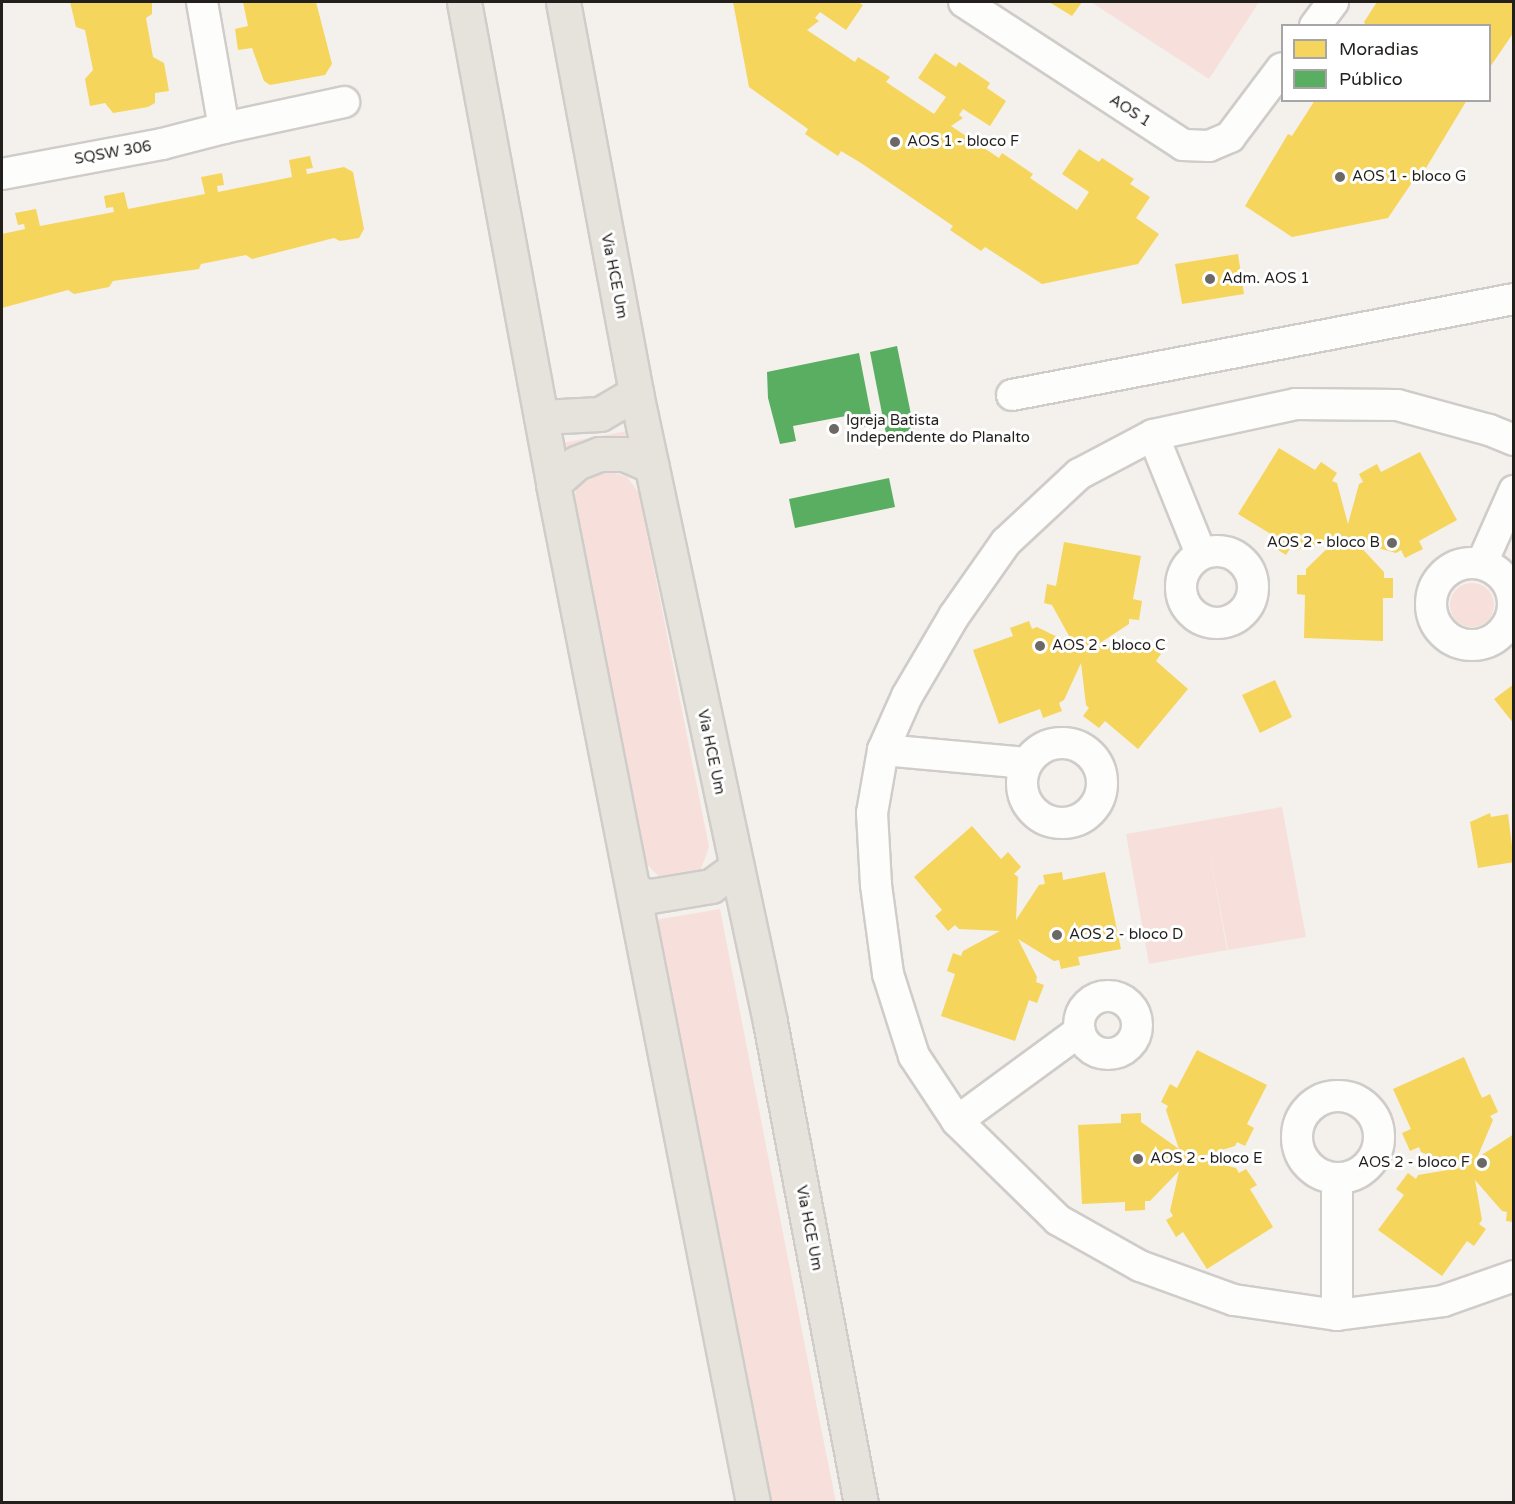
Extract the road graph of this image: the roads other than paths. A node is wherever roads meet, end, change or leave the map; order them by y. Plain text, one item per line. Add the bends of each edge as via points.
1 (202, 2) edge
2 (464, 2) edge
3 (563, 2) edge
4 (964, 2) edge
5 (1333, 2) edge
6 (1316, 24) edge
7 (1281, 69) edge
8 (344, 102) dead end
9 (224, 128) junction
10 (2, 174) edge
11 (1514, 299) edge
12 (636, 393) junction
13 (1012, 395) dead end
14 (541, 417) junction
15 (1153, 435) junction
16 (1514, 440) edge
17 (652, 466) junction
18 (553, 484) junction
19 (1514, 491) edge
20 (1201, 554) dead end
21 (1482, 563) dead end
22 (883, 750) junction
23 (1026, 763) dead end
24 (736, 868) junction
25 (634, 893) junction
26 (1080, 1031) dead end
27 (957, 1121) junction
28 (1337, 1178) dead end
29 (1514, 1276) edge
30 (1337, 1315) junction
31 (753, 1503) edge
32 (861, 1503) edge

1 - 9 street
2 - 14 main road
3 - 12 main road, Via HCE Um
4 - 7 street, AOS 1 via 1183,145 1209,146 1230,137
5 - 6 street
8 - 9 street, SQSW 306
9 - 10 street, SQSW 306 via 162,144
11 - 13 street
12 - 14 main road via 600,414
12 - 17 main road, Via HCE Um
14 - 18 main road
15 - 16 street via 1296,404 1397,405
15 - 20 street
15 - 22 street via 1079,474 1005,542 954,616 907,696
17 - 18 main road via 624,454 599,454 576,463
17 - 24 main road, Via HCE Um
18 - 25 main road
19 - 21 street
22 - 23 street
22 - 27 street via 872,813 876,885 888,974 914,1056
24 - 25 main road via 711,886 651,896
24 - 32 main road, Via HCE Um via 770,1022
25 - 31 main road
26 - 27 street
27 - 30 street via 1058,1220 1140,1266 1234,1300
28 - 30 street
29 - 30 street via 1443,1301

